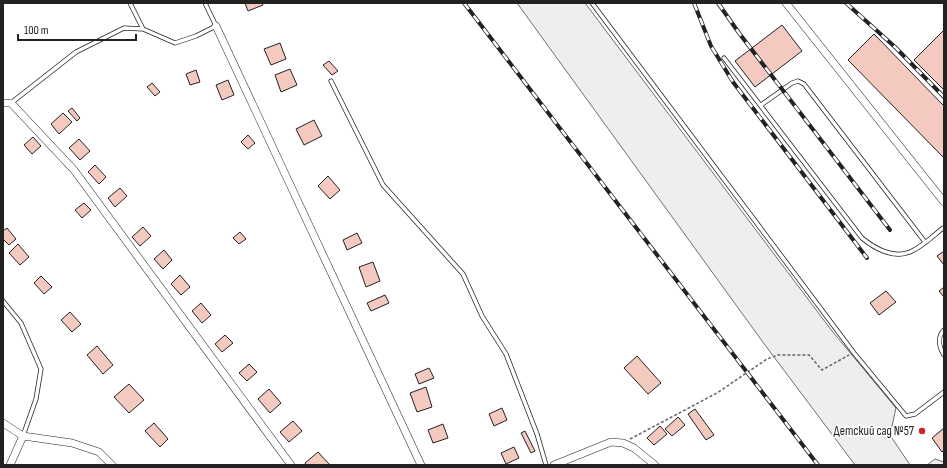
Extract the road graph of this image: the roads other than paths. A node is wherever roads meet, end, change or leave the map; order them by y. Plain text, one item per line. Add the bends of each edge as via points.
1 (130, 3) edge
2 (205, 3) edge
3 (592, 3) edge
4 (786, 3) edge
5 (216, 26) junction
6 (143, 29) junction
7 (724, 58) dead end
8 (331, 81) dead end
9 (7, 103) edge
10 (761, 105) junction
11 (944, 202) edge
12 (944, 230) edge
13 (926, 242) junction
14 (3, 301) edge
15 (944, 330) edge
16 (944, 355) edge
17 (944, 392) edge
18 (3, 424) edge
19 (22, 436) junction
20 (10, 465) edge
21 (112, 465) edge
22 (291, 465) edge
23 (421, 465) edge
24 (546, 465) edge
25 (554, 465) edge
26 (656, 465) edge

1 - 6 lane
2 - 5 lane
3 - 17 lane via 854,353 906,416 915,414
4 - 11 street
5 - 6 lane via 175,43
5 - 23 street
6 - 9 lane via 124,28 76,52
7 - 10 lane
8 - 24 lane via 383,185 463,274 482,316 506,354 537,434
9 - 22 street via 74,170
10 - 13 lane via 862,238 881,251 896,254 910,252
10 - 13 lane via 792,82 804,84
12 - 13 lane via 943,228
14 - 19 lane via 21,323 41,369 36,399
15 - 16 lane via 939,344
18 - 19 street
19 - 20 street
19 - 21 street via 72,443 99,452
25 - 26 street via 611,442 623,443 634,448

